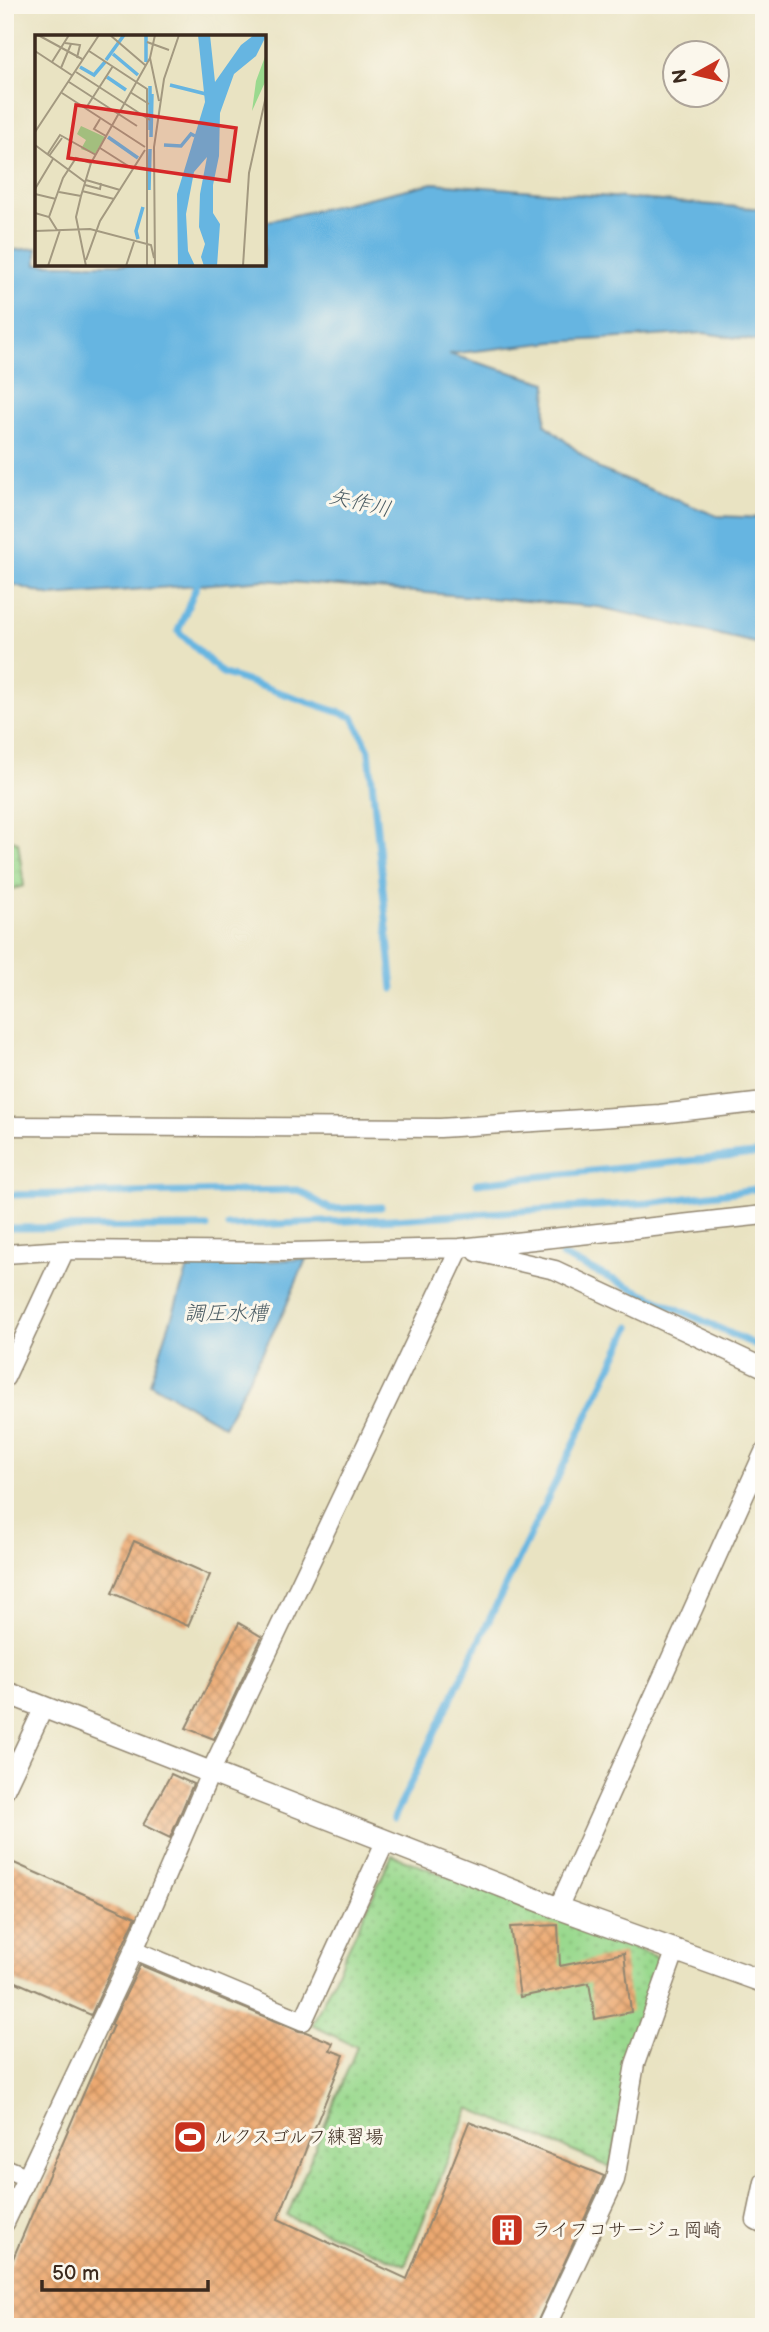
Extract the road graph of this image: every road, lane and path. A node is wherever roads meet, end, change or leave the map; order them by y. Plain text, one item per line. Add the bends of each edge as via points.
1 (764, 1102) edge
2 (5, 1126) edge
3 (764, 1215) edge
4 (460, 1248) junction
5 (65, 1250) junction
6 (5, 1254) edge
7 (764, 1368) edge
8 (5, 1378) edge
9 (764, 1452) edge
10 (5, 1692) edge
11 (44, 1707) junction
12 (211, 1770) junction
13 (5, 1790) edge
14 (386, 1840) junction
15 (558, 1908) junction
16 (676, 1949) junction
17 (134, 1950) junction
18 (764, 1982) edge
19 (5, 2168) edge
20 (26, 2177) junction
21 (764, 2182) edge
22 (5, 2222) edge
23 (764, 2224) edge
24 (546, 2327) edge

1 - 2 street via 660,1114 429,1128
3 - 4 street
4 - 5 street
4 - 7 street via 555,1270
4 - 12 street
5 - 6 street
5 - 8 street
9 - 15 street
10 - 11 street
11 - 12 street
11 - 13 street
12 - 14 street
12 - 17 street
14 - 15 street
14 - 17 street via 303,2021
15 - 16 street
16 - 18 street
16 - 24 street via 635,2064 615,2180
17 - 20 street
19 - 20 street
20 - 22 street
21 - 23 street via 757,2220

